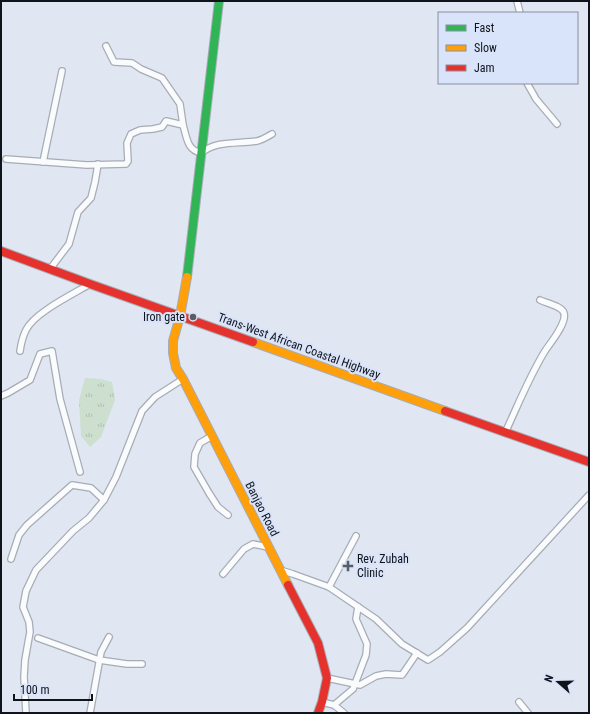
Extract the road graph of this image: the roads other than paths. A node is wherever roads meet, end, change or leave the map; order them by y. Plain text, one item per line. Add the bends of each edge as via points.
1 (218, 1) edge
2 (517, 1) edge
3 (520, 12) edge
4 (106, 46) dead end
5 (62, 71) dead end
6 (528, 84) edge
7 (557, 124) dead end
8 (183, 125) junction
9 (272, 134) dead end
10 (201, 153) junction
11 (6, 159) dead end
12 (43, 162) junction
13 (98, 164) junction
14 (1, 251) edge
15 (50, 269) junction
16 (90, 284) junction
17 (540, 300) dead end
18 (180, 316) junction
19 (20, 351) dead end
20 (183, 379) junction
21 (1, 396) edge
22 (505, 433) junction
23 (212, 436) junction
24 (589, 462) edge
25 (80, 472) dead end
26 (589, 495) edge
27 (104, 500) junction
28 (228, 515) dead end
29 (356, 536) dead end
30 (268, 547) junction
31 (11, 559) dead end
32 (280, 570) junction
33 (223, 574) dead end
34 (329, 587) junction
35 (358, 607) junction
36 (108, 637) dead end
37 (38, 638) dead end
38 (417, 653) junction
39 (99, 660) junction
40 (142, 664) dead end
41 (327, 678) junction
42 (354, 684) junction
43 (322, 702) junction
44 (519, 702) dead end
45 (334, 705) junction
46 (26, 713) edge
47 (90, 713) edge
48 (318, 713) edge
49 (344, 713) edge
50 (528, 713) edge

1 - 10 main road, Banjao Road
2 - 3 street
4 - 8 street via 114,62 132,63 162,78 180,104
5 - 12 street
6 - 7 street via 536,99
8 - 10 street via 190,147
8 - 13 street via 166,121 162,127 131,134 127,143 126,164
9 - 10 street via 258,140 223,143
10 - 18 main road, Banjao Road
11 - 12 street
12 - 13 street
13 - 15 street via 91,198 78,212 69,244
14 - 15 main road, Trans-West African Coastal Highway
15 - 16 main road, Trans-West African Coastal Highway
16 - 18 main road, Trans-West African Coastal Highway
16 - 19 street via 42,312 27,328
17 - 22 street via 562,310 564,320 528,382
18 - 20 main road, Banjao Road via 173,341 173,353 176,368
18 - 22 main road, Trans-West African Coastal Highway
20 - 23 main road, Banjao Road
20 - 27 street via 155,397 142,411 116,477
21 - 25 street via 30,380 40,354 52,351 60,400
22 - 24 main road, Trans-West African Coastal Highway
23 - 28 street via 200,443 195,454 194,467 218,507
23 - 30 main road, Banjao Road
26 - 38 street via 467,628 428,660
27 - 31 street via 91,488 72,485 26,525
27 - 46 street via 36,570 26,591 23,607 30,632 24,677
29 - 34 street
30 - 32 main road, Banjao Road
30 - 33 street via 253,544 244,549
32 - 34 street
32 - 41 main road, Banjao Road via 318,643
34 - 35 street
35 - 38 street via 402,644
35 - 42 street via 356,619 367,644 366,656
36 - 39 street
37 - 39 street
38 - 42 street via 402,676 386,674 376,676 360,685
39 - 40 street
39 - 47 street
41 - 42 street
41 - 43 main road, Banjao Road
42 - 45 street via 353,689
43 - 45 street
43 - 48 main road, Banjao Road
44 - 50 street
45 - 49 street

